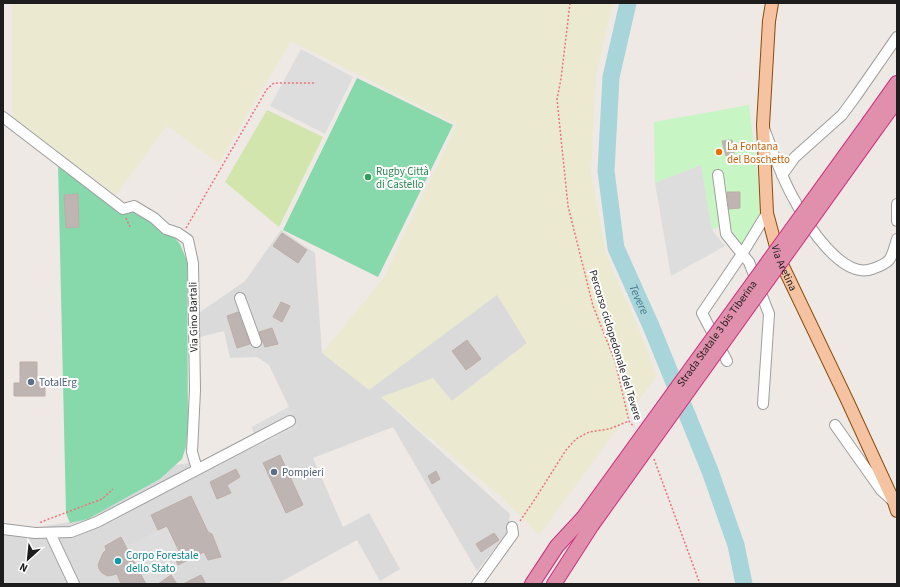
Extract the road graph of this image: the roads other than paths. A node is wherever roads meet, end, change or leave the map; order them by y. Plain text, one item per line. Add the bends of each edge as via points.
1 (772, 3) edge
2 (897, 37) edge
3 (897, 83) edge
4 (897, 100) edge
5 (3, 117) edge
6 (874, 123) junction
7 (763, 126) junction
8 (718, 175) dead end
9 (782, 175) junction
10 (897, 204) edge
11 (768, 213) junction
12 (897, 221) edge
13 (897, 239) edge
14 (742, 254) junction
15 (894, 258) edge
16 (240, 298) dead end
17 (256, 342) dead end
18 (727, 361) dead end
19 (763, 404) dead end
20 (290, 421) dead end
21 (834, 426) dead end
22 (197, 469) junction
23 (896, 507) edge
24 (587, 522) junction
25 (512, 527) road end
26 (3, 529) edge
27 (46, 533) junction
28 (74, 584) edge
29 (477, 584) edge
30 (532, 584) edge
31 (539, 584) edge
32 (554, 584) edge

1 - 7 main road, Via Aretina
2 - 9 street via 842,114 795,157
3 - 6 highway, Strada Statale 3 bis Tiberina
4 - 6 highway, Strada Statale 3 bis Tiberina
5 - 22 street, Via Gino Bartali via 123,209 134,206 166,229 188,240 193,263 192,452
6 - 24 highway, Strada Statale 3 bis Tiberina, bridge
7 - 9 street
7 - 11 main road, Via Aretina
8 - 14 street via 722,236
9 - 15 street via 795,202 832,254 860,271 870,270
10 - 12 street
11 - 14 street
11 - 23 main road, Via Aretina via 779,258
13 - 15 street
14 - 18 street via 702,313
14 - 19 street via 749,262 769,314
16 - 17 street
20 - 22 street
21 - 23 street
22 - 27 street via 97,522 71,532
24 - 30 highway via 557,546
24 - 31 highway, Strada Statale 3 bis Tiberina
24 - 32 highway, Strada Statale 3 bis Tiberina
25 - 29 street via 513,534
26 - 27 street
27 - 28 street

